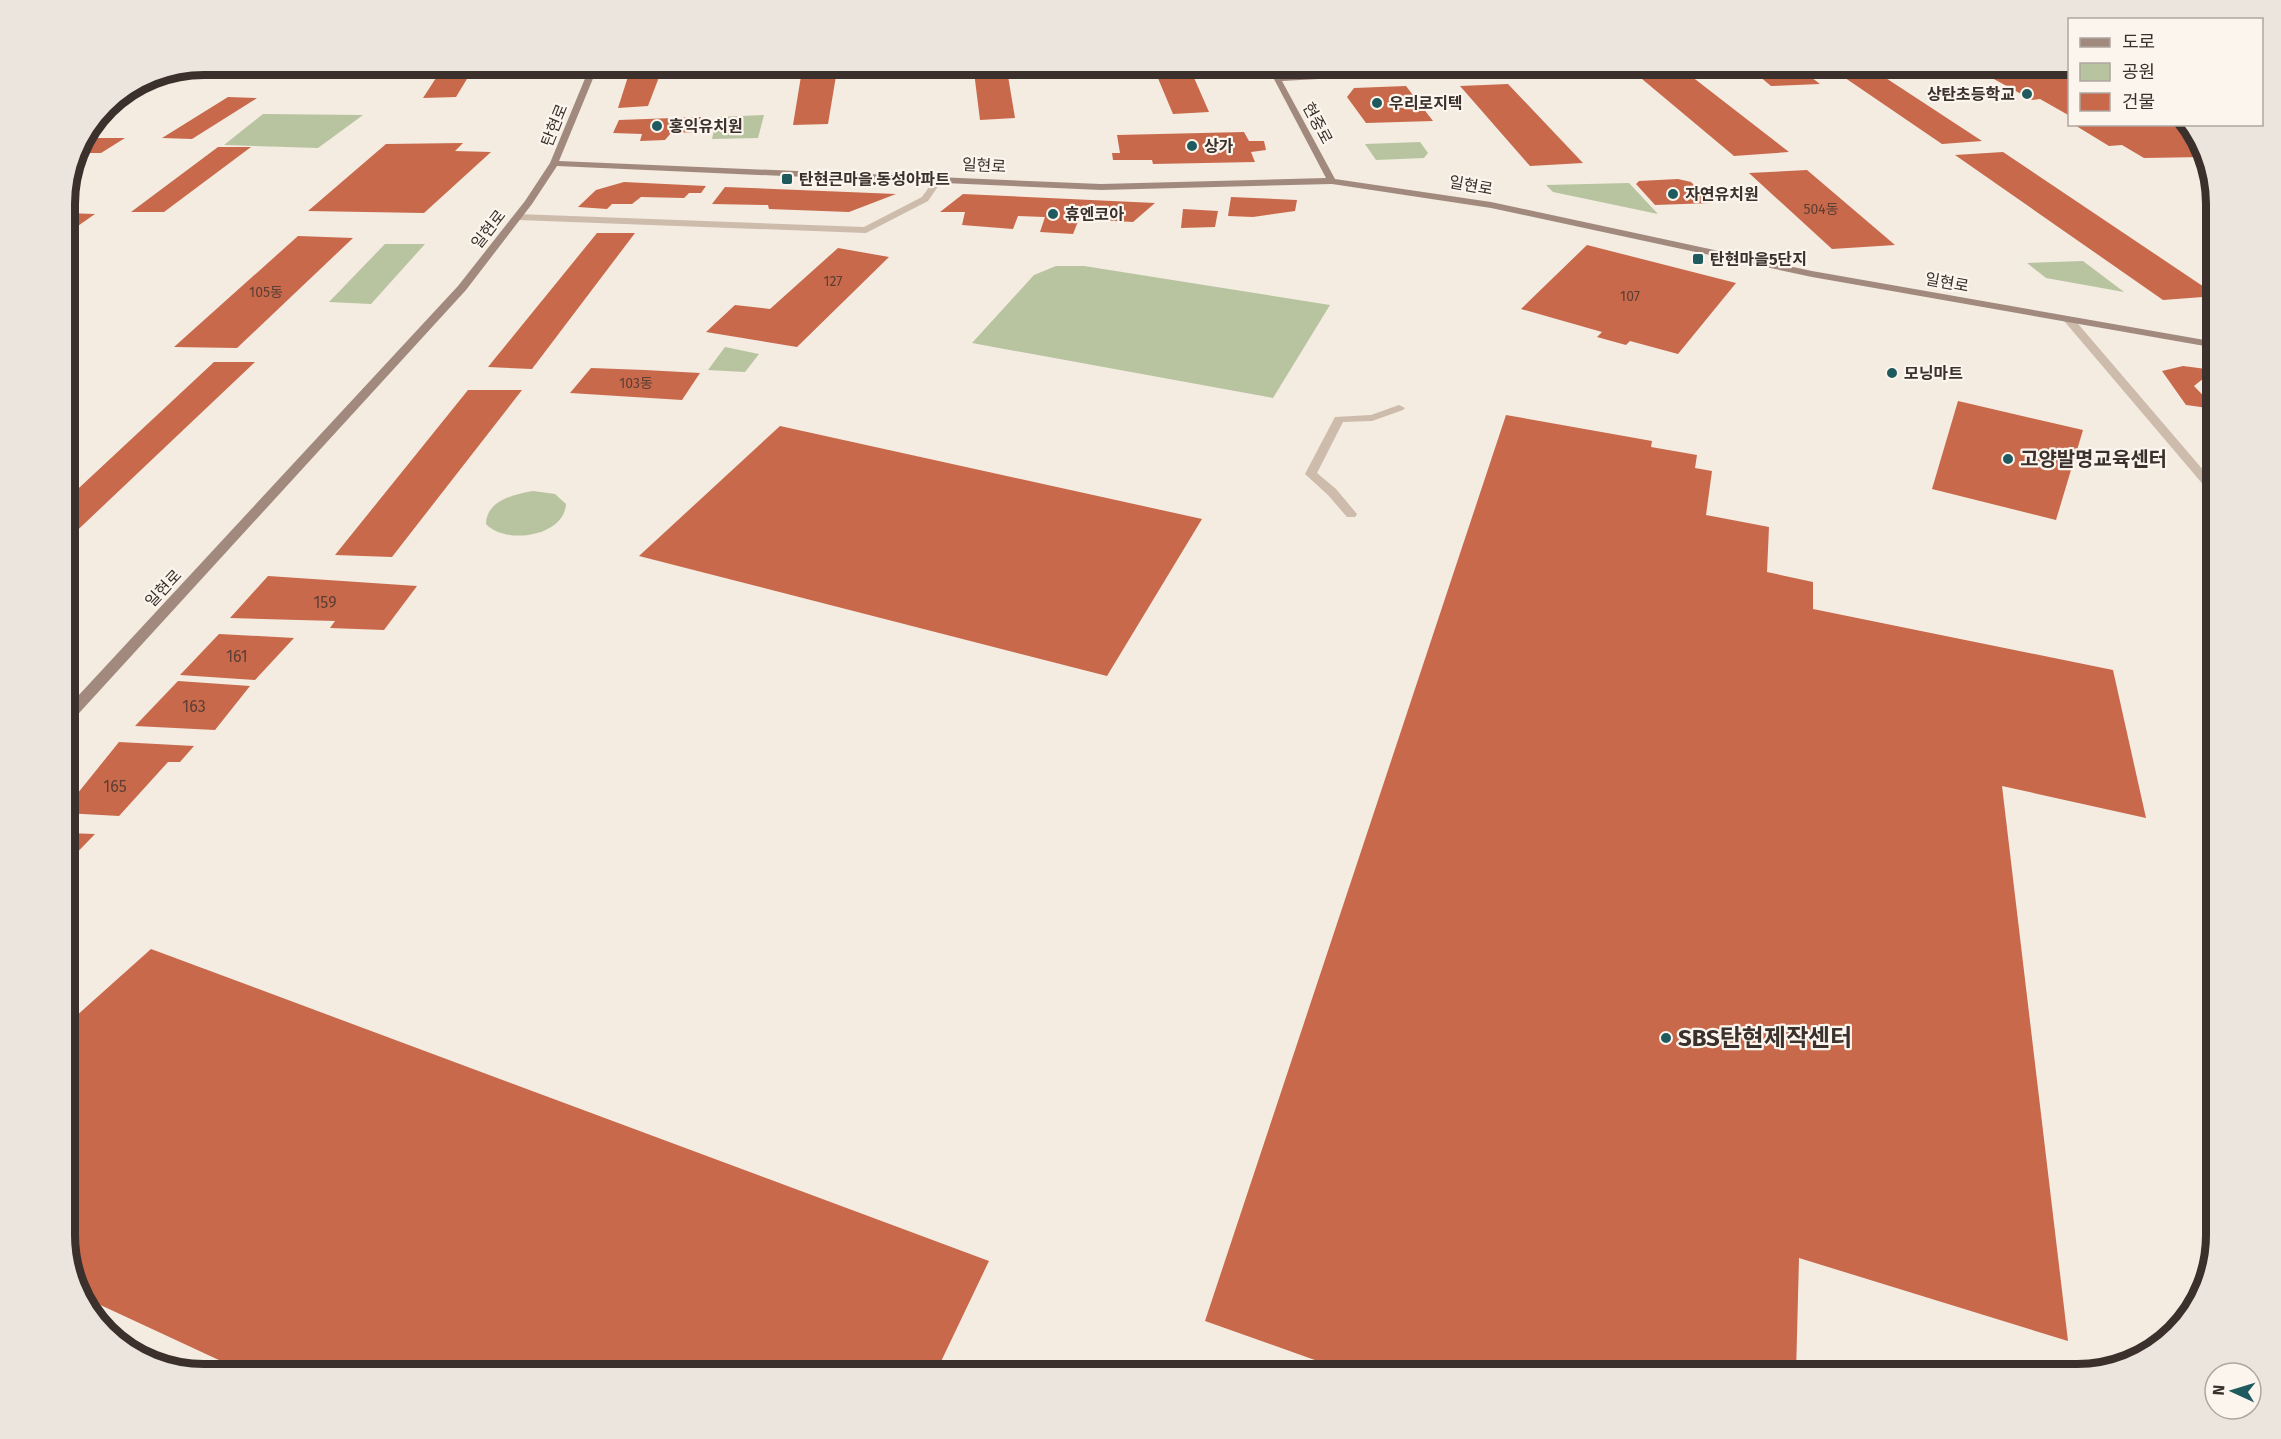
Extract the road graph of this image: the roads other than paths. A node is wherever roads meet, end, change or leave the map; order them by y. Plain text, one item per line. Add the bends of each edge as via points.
1 (590, 75) edge
2 (1275, 75) edge
3 (1360, 75) edge
4 (1277, 79) junction
5 (554, 163) junction
6 (939, 179) junction
7 (1332, 182) junction
8 (518, 217) junction
9 (2069, 320) junction
10 (2206, 343) edge
11 (1399, 408) dead end
12 (2206, 479) edge
13 (1351, 514) dead end
14 (75, 708) edge

1 - 5 main road, 탄현로
2 - 4 main road, 현중로
3 - 4 main road, 현중로
4 - 7 main road, 현중로
5 - 6 main road, 일현로
5 - 8 main road, 일현로
6 - 7 main road, 일현로 via 1101,187
6 - 8 street via 925,199 866,230
7 - 9 main road, 일현로 via 1491,205 1812,274
8 - 14 main road, 일현로 via 457,294
9 - 10 main road, 일현로
9 - 12 street
11 - 13 street via 1372,418 1339,419 1311,474

